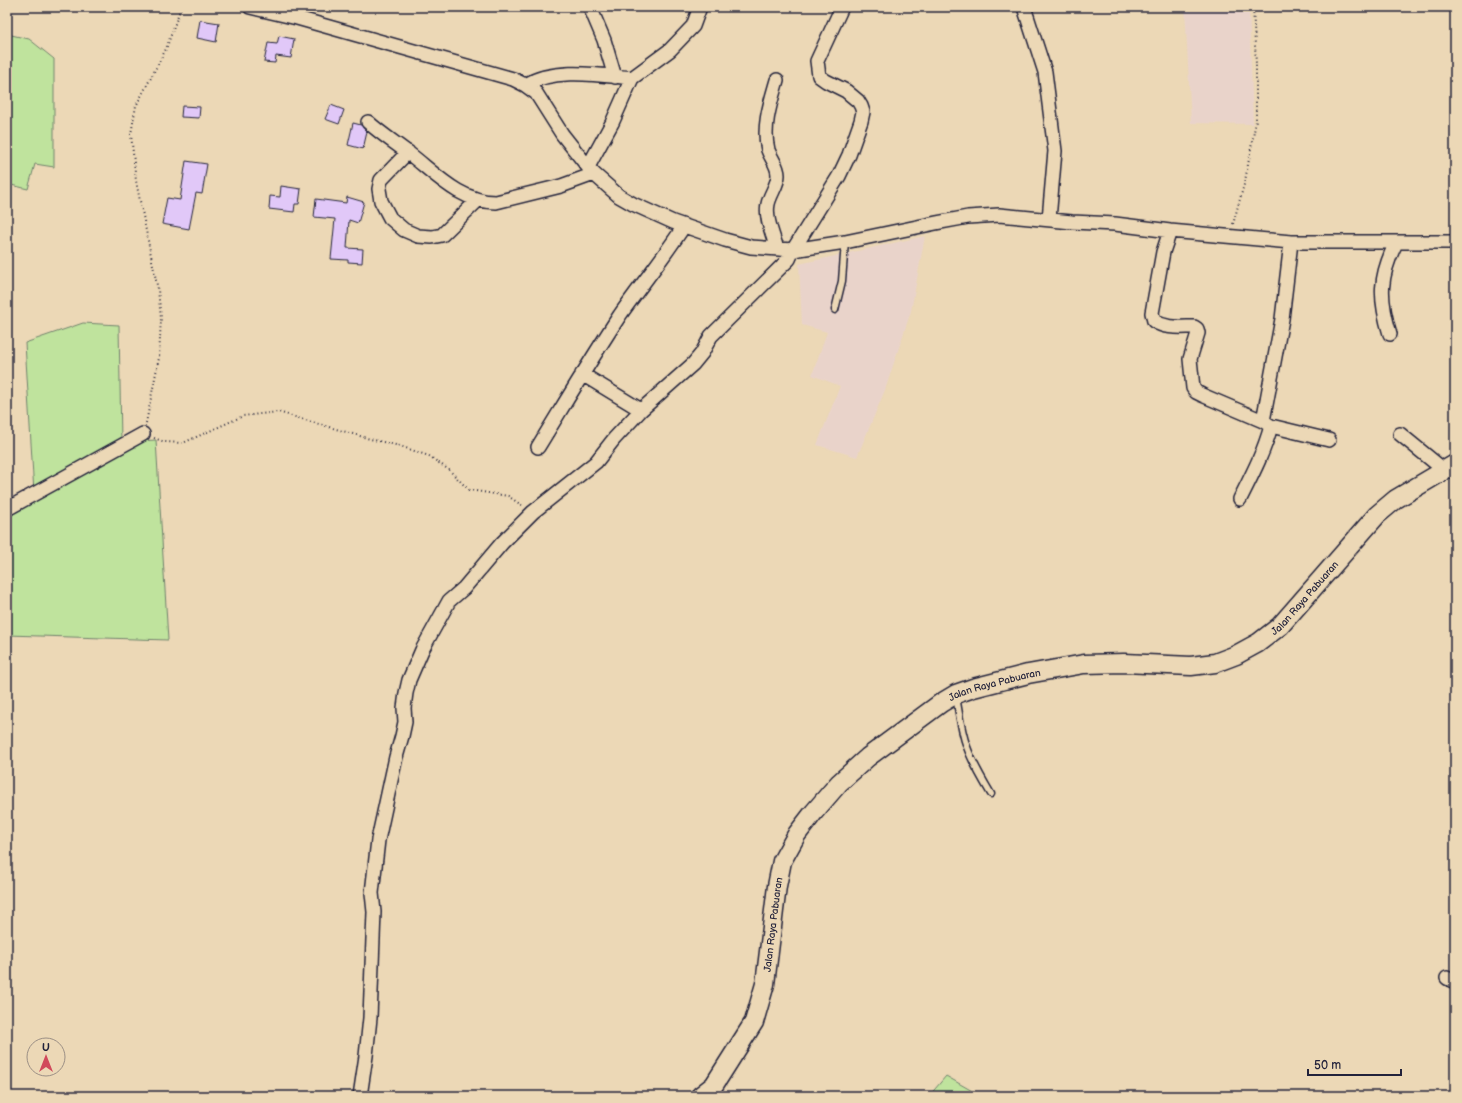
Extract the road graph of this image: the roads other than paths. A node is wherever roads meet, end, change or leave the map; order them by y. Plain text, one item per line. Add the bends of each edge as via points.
1 (250, 7) edge
2 (590, 7) edge
3 (700, 7) edge
4 (842, 7) edge
5 (1024, 7) edge
6 (298, 13) edge
7 (616, 77) junction
8 (632, 78) junction
9 (777, 80) dead end
10 (525, 85) junction
11 (368, 122) dead end
12 (408, 152) junction
13 (591, 171) junction
14 (478, 200) junction
15 (1049, 219) junction
16 (684, 226) junction
17 (1170, 231) junction
18 (845, 242) junction
19 (1291, 242) junction
20 (1455, 242) edge
21 (1396, 243) junction
22 (777, 249) junction
23 (793, 250) junction
24 (835, 310) dead end
25 (1390, 334) dead end
26 (582, 374) junction
27 (641, 410) junction
28 (1267, 423) junction
29 (143, 434) road end
30 (1400, 434) dead end
31 (1328, 440) dead end
32 (538, 448) dead end
33 (1450, 467) edge
34 (1240, 499) dead end
35 (7, 509) edge
36 (956, 694) junction
37 (991, 794) dead end
38 (360, 1096) edge
39 (700, 1096) edge

1 - 6 street
2 - 7 street
3 - 8 street via 693,26 670,50
4 - 23 street via 817,61 819,76 858,101 862,112 861,121 839,176
5 - 15 street via 1045,72 1055,151
6 - 10 street via 513,79
7 - 8 street
7 - 10 street via 562,74 531,81
8 - 13 street
9 - 22 street via 767,120 767,142 778,176 767,213
10 - 13 street via 536,94 562,134
11 - 12 street
12 - 14 street via 454,189
12 - 14 street via 381,180 379,189 381,201 390,218 404,230 418,236 442,235
13 - 14 street via 561,186 496,202
13 - 16 street via 619,196
15 - 17 street
15 - 18 street via 999,215 968,218
16 - 22 street via 751,247
16 - 26 street
17 - 19 street
17 - 28 street via 1163,252 1154,301 1154,321 1169,327 1194,327 1197,330 1190,359 1193,388 1196,392
18 - 23 street
18 - 24 lane via 842,281
19 - 21 street
19 - 28 street
20 - 21 street
21 - 25 street via 1385,267 1382,283 1384,313
22 - 23 street
23 - 27 street via 789,259 711,336 693,364
26 - 27 street
26 - 32 street
27 - 38 street via 596,462 533,512 450,601 422,650 409,680 403,729 375,864 372,894 374,912 370,1018
28 - 31 street
28 - 34 street via 1266,444
29 - 35 street
30 - 33 street
33 - 36 street, Jalan Raya Pabuaran via 1396,499 1377,515 1280,626 1258,643 1236,655 1215,663 1192,666 1084,664 1028,674
36 - 37 lane via 967,747
36 - 39 street, Jalan Raya Pabuaran via 868,757 839,783 797,834 782,861 776,886 765,984 754,1022 714,1085

